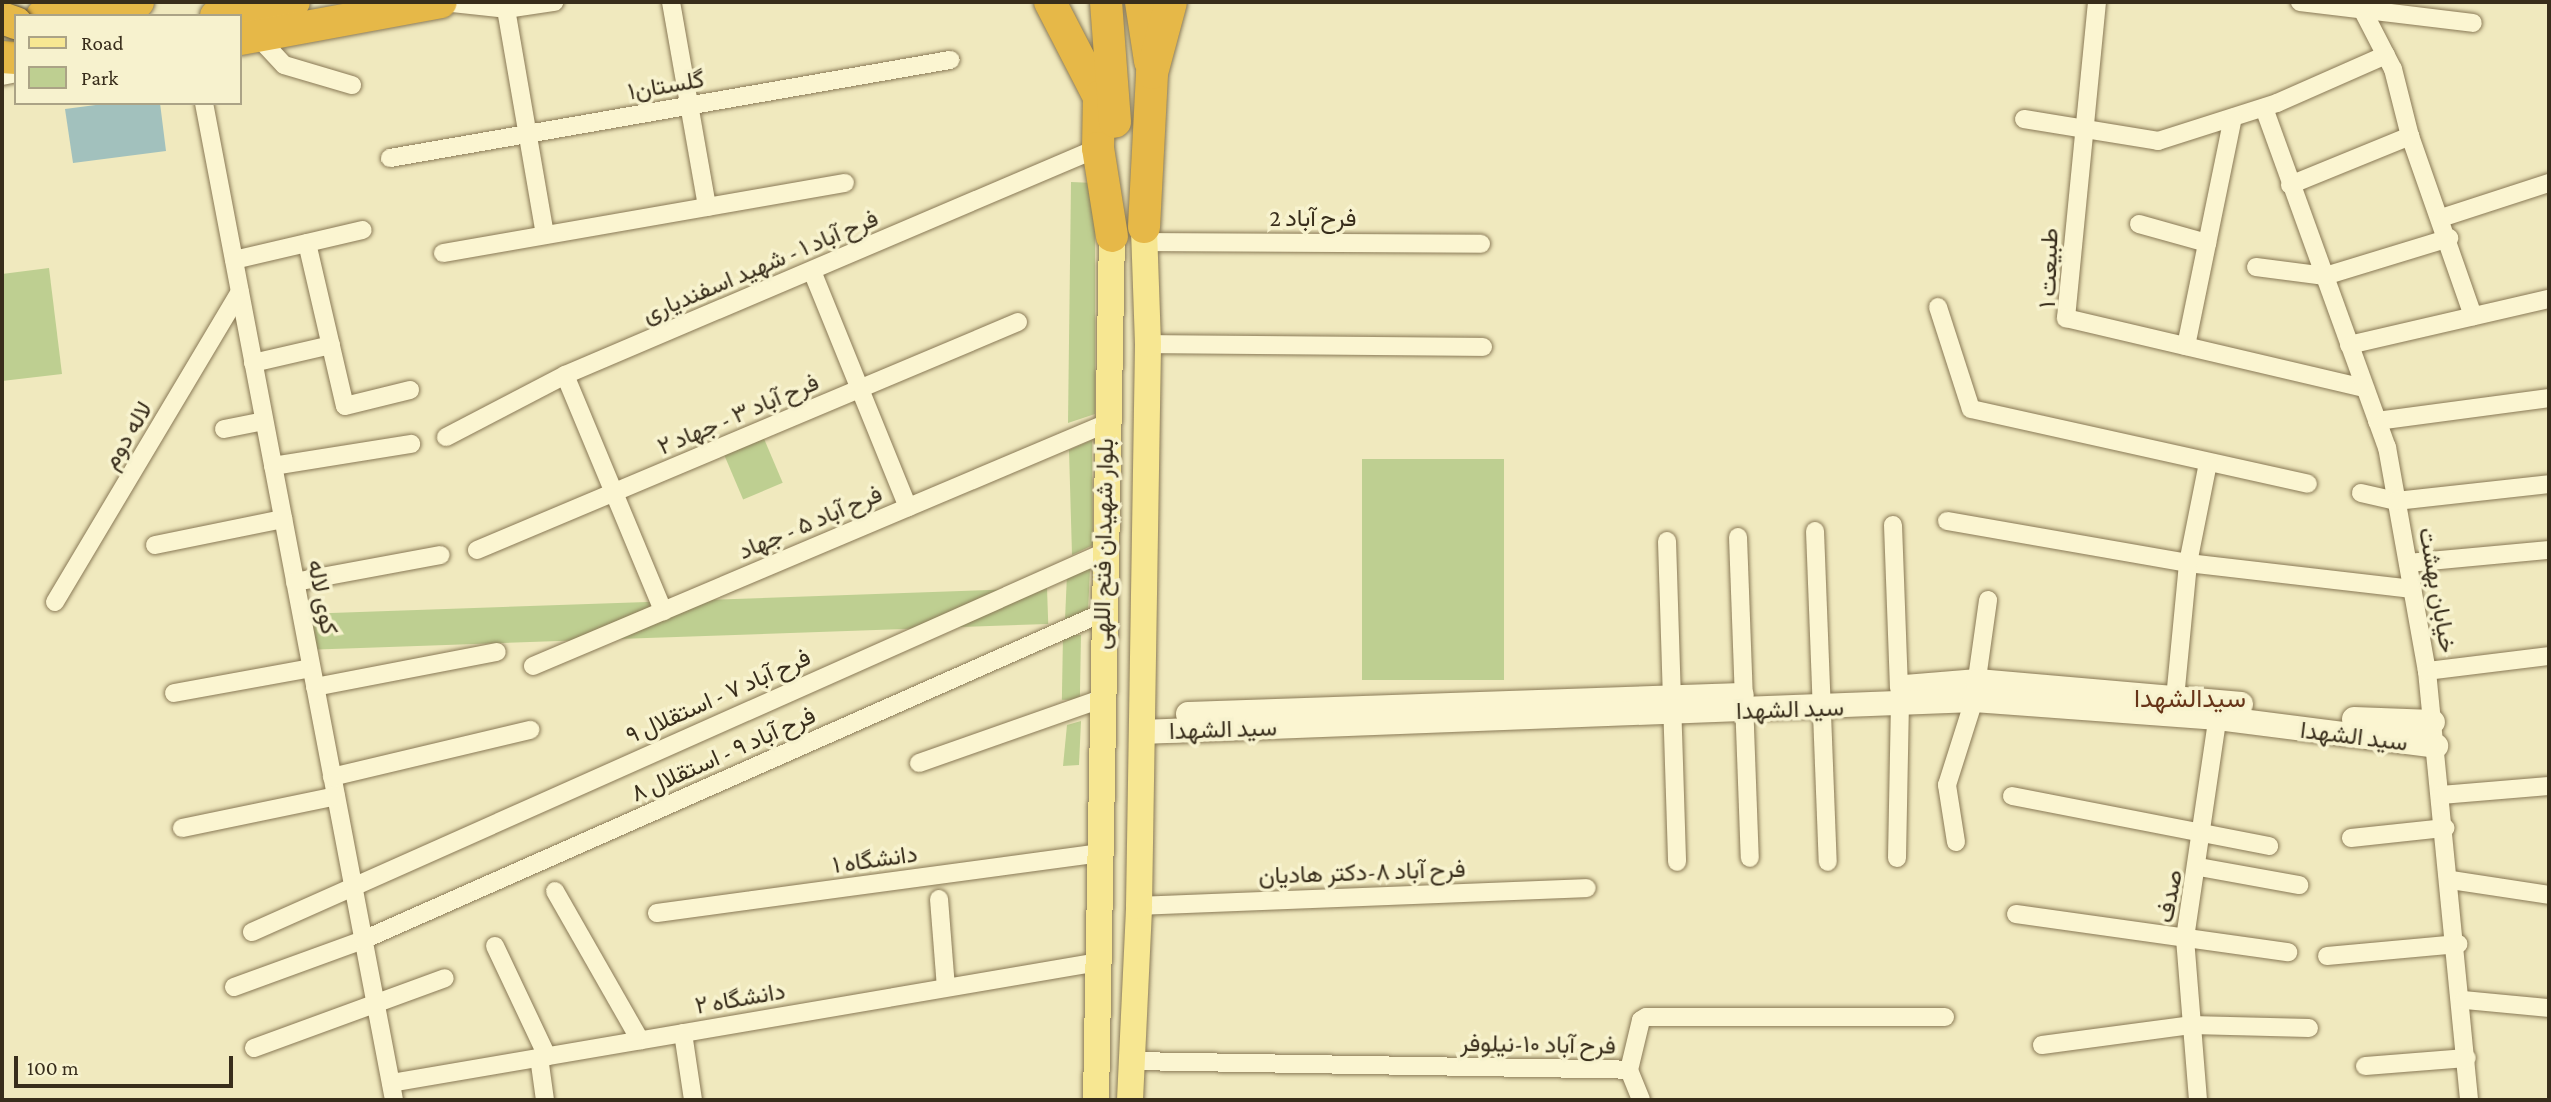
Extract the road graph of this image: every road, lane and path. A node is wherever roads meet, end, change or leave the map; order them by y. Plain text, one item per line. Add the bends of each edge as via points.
1 (138, 2) edge
2 (294, 2) edge
3 (442, 2) edge
4 (554, 2) edge
5 (671, 2) edge
6 (1050, 2) edge
7 (1088, 2) edge
8 (1106, 2) edge
9 (1123, 2) edge
10 (1141, 2) edge
11 (1171, 2) edge
12 (2097, 2) edge
13 (2300, 2) edge
14 (2364, 6) edge
15 (506, 9) junction
16 (56, 14) edge
17 (2473, 23) dead end
18 (242, 24) edge
19 (242, 26) edge
20 (242, 29) edge
21 (2386, 55) junction
22 (950, 60) dead end
23 (1152, 73) junction
24 (352, 85) dead end
25 (1099, 97) junction
26 (204, 105) edge
27 (689, 106) junction
28 (2264, 108) junction
29 (2234, 118) junction
30 (2024, 119) dead end
31 (2081, 128) junction
32 (527, 134) junction
33 (2410, 136) junction
34 (1098, 148) junction
35 (390, 158) dead end
36 (845, 183) dead end
37 (2549, 183) edge
38 (2290, 185) junction
39 (707, 207) junction
40 (2441, 218) junction
41 (2139, 224) dead end
42 (363, 230) dead end
43 (1144, 234) junction
44 (545, 235) junction
45 (1112, 236) junction
46 (2449, 238) junction
47 (307, 243) junction
48 (2207, 243) junction
49 (1481, 244) dead end
50 (443, 253) dead end
51 (233, 260) junction
52 (2256, 267) dead end
53 (812, 271) junction
54 (2325, 276) junction
55 (240, 292) junction
56 (2549, 299) edge
57 (1938, 307) dead end
58 (2473, 316) junction
59 (1018, 322) dead end
60 (1148, 344) junction
61 (331, 345) junction
62 (2349, 345) junction
63 (2186, 346) junction
64 (1483, 347) dead end
65 (253, 363) junction
66 (565, 375) junction
67 (2365, 388) junction
68 (859, 389) junction
69 (410, 390) dead end
70 (2549, 398) edge
71 (264, 421) junction
72 (2377, 421) junction
73 (1105, 424) junction
74 (224, 429) dead end
75 (446, 437) dead end
76 (411, 443) dead end
77 (2208, 463) junction
78 (273, 466) junction
79 (2308, 484) dead end
80 (2549, 484) edge
81 (614, 493) junction
82 (2361, 493) dead end
83 (2396, 501) junction
84 (908, 508) junction
85 (283, 519) junction
86 (1947, 521) dead end
87 (1893, 525) dead end
88 (1815, 531) dead end
89 (1738, 537) dead end
90 (1667, 541) dead end
91 (156, 545) dead end
92 (477, 550) dead end
93 (2549, 550) edge
94 (1103, 553) junction
95 (440, 555) dead end
96 (2188, 563) junction
97 (2408, 563) junction
98 (295, 582) junction
99 (2413, 589) junction
100 (1988, 600) dead end
101 (55, 603) dead end
102 (663, 611) junction
103 (1102, 613) junction
104 (497, 652) dead end
105 (2549, 656) edge
106 (533, 666) dead end
107 (311, 668) junction
108 (2427, 671) junction
109 (315, 687) junction
110 (1976, 691) junction
111 (174, 693) dead end
112 (1899, 695) junction
113 (1101, 699) junction
114 (1823, 701) junction
115 (1744, 703) junction
116 (1669, 706) junction
117 (2174, 706) junction
118 (2219, 710) junction
119 (1141, 724) junction
120 (530, 730) dead end
121 (2435, 734) junction
122 (919, 763) dead end
123 (332, 777) junction
124 (2549, 786) edge
125 (2441, 794) junction
126 (336, 796) junction
127 (2012, 796) dead end
128 (182, 828) dead end
129 (2445, 828) junction
130 (2204, 832) junction
131 (2351, 838) dead end
132 (1956, 842) dead end
133 (2269, 846) dead end
134 (1099, 853) junction
135 (1750, 858) dead end
136 (1897, 858) dead end
137 (1677, 862) dead end
138 (1828, 862) dead end
139 (2199, 867) junction
140 (2451, 880) junction
141 (353, 884) junction
142 (2299, 885) dead end
143 (1587, 888) dead end
144 (555, 891) dead end
145 (2549, 895) edge
146 (939, 899) dead end
147 (1139, 906) junction
148 (657, 913) dead end
149 (2016, 914) dead end
150 (252, 932) dead end
151 (2185, 938) junction
152 (363, 940) junction
153 (2458, 944) junction
154 (495, 946) dead end
155 (2288, 952) dead end
156 (2327, 956) dead end
157 (1098, 962) junction
158 (445, 978) dead end
159 (234, 987) dead end
160 (946, 988) junction
161 (2464, 1000) junction
162 (375, 1001) junction
163 (2549, 1009) edge
164 (1945, 1017) dead end
165 (2191, 1025) junction
166 (2309, 1028) dead end
167 (683, 1033) junction
168 (640, 1040) junction
169 (2042, 1045) dead end
170 (254, 1048) dead end
171 (543, 1057) junction
172 (2467, 1058) junction
173 (1130, 1061) junction
174 (2365, 1066) dead end
175 (1629, 1070) junction
176 (392, 1092) edge
177 (545, 1100) edge
178 (693, 1100) edge
179 (1096, 1100) edge
180 (1130, 1100) edge
181 (1641, 1100) edge
182 (2198, 1100) edge
183 (2469, 1100) edge

1 - 16 highway
2 - 18 highway
3 - 15 street
3 - 19 highway
4 - 15 street
5 - 27 street
6 - 25 highway, بلوار شهیدان فتح اللهی
7 - 25 highway
8 - 45 highway via 1116,92
9 - 43 highway
10 - 23 highway
11 - 23 highway, بلوار شهیدان فتح اللهی
12 - 31 street, طبیعت ۱
13 - 14 street
14 - 17 street
14 - 21 street
15 - 32 street
20 - 24 street via 284,65
21 - 28 street
21 - 33 street
22 - 27 street, گلستان۱
23 - 43 highway, بلوار شهیدان فتح اللهی
25 - 34 highway, بلوار شهیدان فتح اللهی
26 - 51 street, کوی لاله
27 - 32 street, گلستان۱
27 - 39 street
28 - 29 street
28 - 38 street, خیابان بهشت
29 - 31 street via 2158,141
29 - 48 street
30 - 31 street
31 - 63 street, طبیعت ۱ via 2066,318
32 - 35 street, گلستان۱
32 - 44 street
33 - 38 street
33 - 40 street
34 - 45 highway, بلوار شهیدان فتح اللهی
34 - 53 street, فرح آباد ۱ - شهید اسفندیاری
36 - 39 street
37 - 40 street
38 - 54 street, خیابان بهشت
39 - 44 street
40 - 46 street
41 - 48 street
42 - 47 street
43 - 49 street, فرح آباد 2
43 - 60 main road, بلوار شهیدان فتح اللهی
44 - 50 street
45 - 73 main road, بلوار شهیدان فتح اللهی
46 - 54 street
46 - 58 street
47 - 51 street
47 - 61 street
48 - 63 street
51 - 55 street, کوی لاله
52 - 54 street
53 - 66 street, فرح آباد ۱ - شهید اسفندیاری
53 - 68 street
54 - 62 street, خیابان بهشت
55 - 65 street, کوی لاله
55 - 101 street, لاله دوم
56 - 58 street
57 - 77 street via 1971,409
58 - 62 street
59 - 68 street, فرح آباد ۳ - جهاد ۲
60 - 64 street
60 - 119 main road, بلوار شهیدان فتح اللهی
61 - 65 street
61 - 69 street via 345,406
62 - 67 street, خیابان بهشت
63 - 67 street, طبیعت ۱
65 - 71 street, کوی لاله
66 - 75 street, فرح آباد ۱ - شهید اسفندیاری
66 - 81 street
67 - 72 street, خیابان بهشت
68 - 81 street, فرح آباد ۳ - جهاد ۲
68 - 84 street
70 - 72 street
71 - 74 street
71 - 78 street, کوی لاله
72 - 83 street, خیابان بهشت
73 - 84 street, فرح آباد ۵ - جهاد
73 - 94 main road, بلوار شهیدان فتح اللهی
76 - 78 street
77 - 79 street
77 - 96 street
78 - 85 street, کوی لاله
80 - 83 street
81 - 92 street, فرح آباد ۳ - جهاد ۲
81 - 102 street
82 - 83 street
83 - 97 street, خیابان بهشت
84 - 102 street, فرح آباد ۵ - جهاد
85 - 91 street
85 - 98 street, کوی لاله
86 - 96 street
87 - 112 street
88 - 114 street
89 - 115 street
90 - 116 street
93 - 97 street
94 - 103 main road, بلوار شهیدان فتح اللهی
94 - 141 street, فرح آباد ۷ - استقلال ۹
95 - 98 street
96 - 99 street
96 - 117 street
97 - 99 street, خیابان بهشت
98 - 107 street, کوی لاله
99 - 108 street, خیابان بهشت
100 - 110 street
102 - 106 street, فرح آباد ۵ - جهاد
103 - 113 main road, بلوار شهیدان فتح اللهی
103 - 152 street, فرح آباد ۹ - استقلال ۸
104 - 109 street
105 - 108 street
107 - 109 street, کوی لاله
107 - 111 street
108 - 121 street, خیابان بهشت
109 - 123 street, کوی لاله
110 - 112 street, سید الشهدا
110 - 117 street, سید الشهدا
110 - 132 street via 1947,785
112 - 114 street, سید الشهدا
112 - 136 street
113 - 122 street
113 - 134 main road, بلوار شهیدان فتح اللهی
114 - 115 street, سید الشهدا
114 - 138 street
115 - 116 street, سید الشهدا
115 - 135 street
116 - 119 street, سید الشهدا
116 - 137 street
117 - 118 street, سید الشهدا
118 - 121 street, سید الشهدا via 2379,722
118 - 130 street, صدف
119 - 147 main road, بلوار شهیدان فتح اللهی
120 - 123 street
121 - 125 street, خیابان بهشت
123 - 126 street, کوی لاله
124 - 125 street
125 - 129 street, خیابان بهشت
126 - 128 street
126 - 141 street, کوی لاله
127 - 130 street
129 - 131 street
129 - 140 street, خیابان بهشت
130 - 133 street
130 - 139 street, صدف
134 - 148 street, دانشگاه ۱
134 - 157 main road, بلوار شهیدان فتح اللهی
139 - 142 street
139 - 151 street, صدف
140 - 145 street
140 - 153 street, خیابان بهشت
141 - 150 street, فرح آباد ۷ - استقلال ۹
141 - 152 street, کوی لاله
143 - 147 street, فرح آباد ۸-دکتر هادیان
144 - 168 street
146 - 160 street
147 - 173 main road, بلوار شهیدان فتح اللهی
149 - 151 street
151 - 155 street
151 - 165 street, صدف
152 - 159 street, فرح آباد ۹ - استقلال ۸
152 - 162 street, کوی لاله
153 - 156 street
153 - 161 street, خیابان بهشت
154 - 171 street
157 - 160 street, دانشگاه ۲
157 - 179 main road, بلوار شهیدان فتح اللهی
158 - 162 street
160 - 167 street, دانشگاه ۲
161 - 163 street
161 - 172 street, خیابان بهشت
162 - 170 street
162 - 176 street, کوی لاله
164 - 175 street, فرح آباد ۱۰-نیلوفر via 1646,1017 1641,1020
165 - 166 street
165 - 169 street
165 - 182 street, صدف
167 - 168 street, دانشگاه ۲
167 - 178 street
168 - 171 street, دانشگاه ۲
171 - 176 street, دانشگاه ۲
171 - 177 street
172 - 174 street
172 - 183 street, خیابان بهشت
173 - 175 street, فرح آباد ۱۰-نیلوفر
173 - 180 main road, بلوار شهیدان فتح اللهی
175 - 181 street

